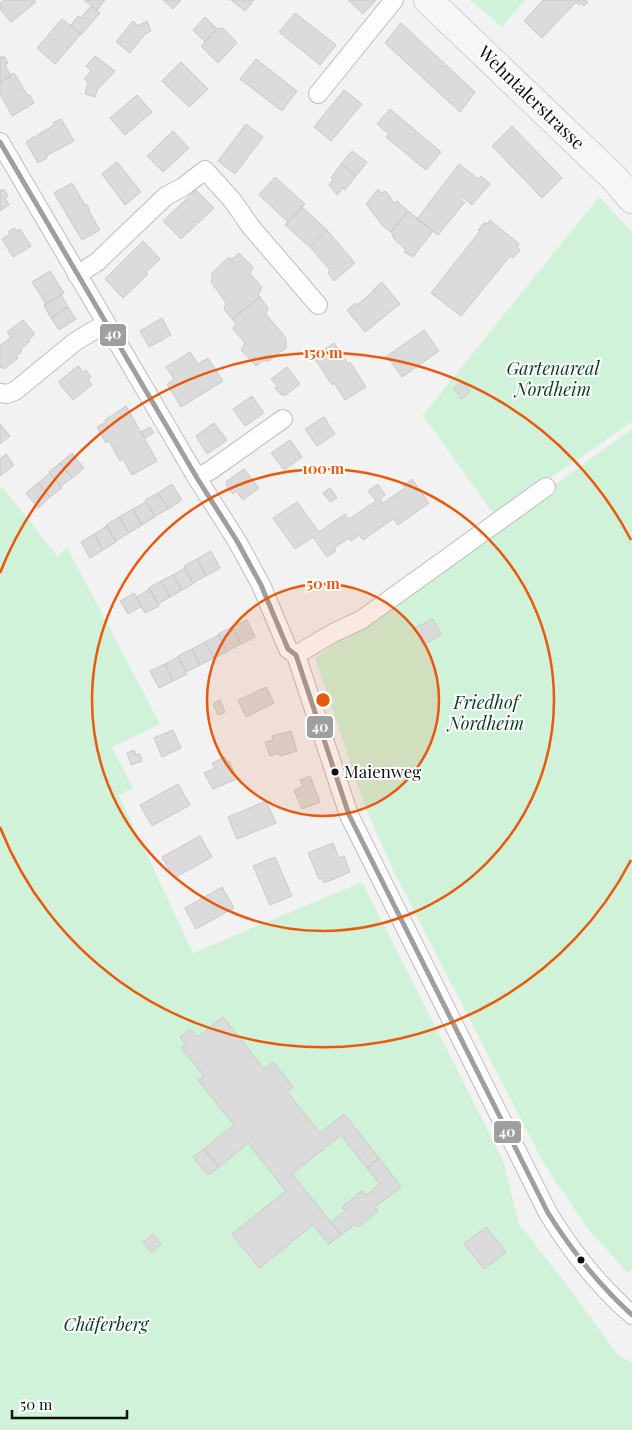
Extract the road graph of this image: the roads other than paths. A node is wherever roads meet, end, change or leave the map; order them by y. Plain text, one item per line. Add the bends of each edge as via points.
1 (394, 0) edge
2 (428, 0) edge
3 (318, 94) dead end
4 (0, 142) edge
5 (632, 199) edge
6 (77, 275) junction
7 (318, 305) dead end
8 (106, 324) junction
9 (0, 392) edge
10 (283, 419) dead end
11 (197, 478) junction
12 (546, 487) dead end
13 (296, 656) junction
14 (632, 1315) edge

1 - 3 street
2 - 5 main road, Wehntalerstrasse via 607,171
4 - 6 street
6 - 7 street via 97,262 166,196 205,170
6 - 8 street
8 - 9 street via 76,341 15,391
8 - 11 street
10 - 11 street
11 - 13 street via 241,548 261,585 288,649
12 - 13 street via 361,620
13 - 14 street via 349,815 544,1205 580,1262

